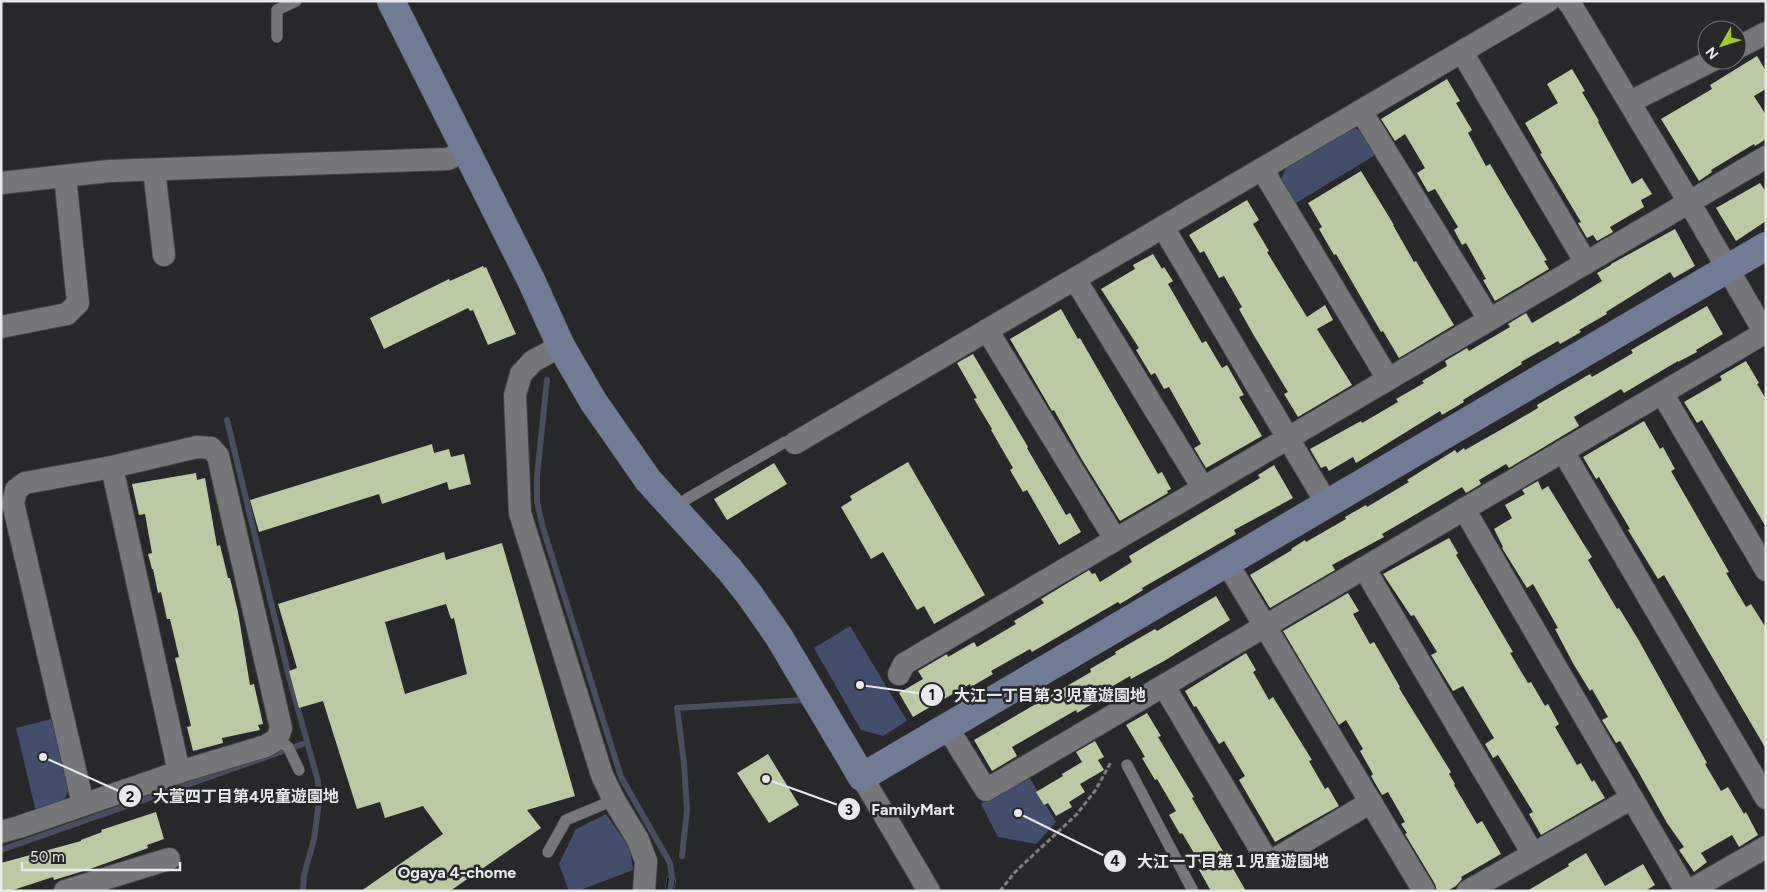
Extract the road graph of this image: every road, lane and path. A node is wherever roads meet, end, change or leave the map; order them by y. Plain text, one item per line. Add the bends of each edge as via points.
1 (296, 1) edge
2 (391, 1) edge
3 (1548, 1) edge
4 (1567, 1) edge
5 (1766, 33) edge
6 (278, 37) dead end
7 (1747, 43) edge
8 (1462, 52) junction
9 (1697, 68) edge
10 (1630, 102) junction
11 (1362, 111) junction
12 (466, 150) junction
13 (1766, 156) edge
14 (1262, 169) junction
15 (154, 170) junction
16 (65, 176) junction
17 (1, 183) edge
18 (1689, 202) junction
19 (1163, 227) junction
20 (1766, 246) edge
21 (164, 255) dead end
22 (1586, 263) junction
23 (1728, 269) junction
24 (1075, 279) junction
25 (1489, 319) junction
26 (1, 327) edge
27 (988, 330) junction
28 (1765, 333) edge
29 (561, 346) junction
30 (1388, 379) junction
31 (1662, 393) junction
32 (1289, 437) junction
33 (796, 443) joint
34 (1563, 451) junction
35 (112, 467) junction
36 (1203, 488) junction
37 (1327, 504) junction
38 (672, 508) junction
39 (1464, 510) junction
40 (1115, 540) junction
41 (1227, 563) junction
42 (1364, 568) junction
43 (1766, 570) edge
44 (1264, 627) junction
45 (900, 674) dead end
46 (1164, 686) junction
47 (946, 727) junction
48 (286, 747) junction
49 (1111, 762) dead end
50 (1127, 765) dead end
51 (299, 770) dead end
52 (179, 772) junction
53 (862, 777) junction
54 (1632, 798) junction
55 (1766, 798) edge
56 (614, 800) junction
57 (1371, 802) junction
58 (83, 804) junction
59 (1, 832) edge
60 (1766, 847) edge
61 (548, 852) dead end
62 (1533, 854) junction
63 (169, 859) dead end
64 (113, 884) edge
65 (65, 891) edge
66 (644, 891) edge
67 (929, 891) edge
68 (1000, 891) edge
69 (1193, 891) edge
70 (1424, 891) edge
71 (1468, 891) edge
72 (1687, 891) edge

1 - 6 lane via 277,10
2 - 12 street
3 - 8 street
4 - 10 street
5 - 7 street
8 - 11 street
8 - 22 street
9 - 10 street
10 - 18 street
11 - 14 street
11 - 25 street
12 - 15 street via 448,159
12 - 29 street
13 - 18 street
14 - 19 street
14 - 30 street
15 - 16 street
15 - 21 street
16 - 17 street
16 - 26 street via 78,303 67,314
18 - 22 street
18 - 23 street
19 - 24 street
19 - 32 street
20 - 23 street
22 - 25 street
23 - 28 street
23 - 37 street
24 - 27 street
24 - 36 street
25 - 30 street
27 - 33 street
27 - 40 street
28 - 31 street
29 - 38 street via 614,432
29 - 56 street via 533,361 521,374 515,396 520,513 602,775
30 - 32 street
31 - 34 street
31 - 43 street
32 - 36 street
32 - 37 street
33 - 38 lane via 785,442
34 - 39 street
34 - 55 street
35 - 48 street via 197,446 210,448 218,456
35 - 52 street
35 - 58 street via 25,484 16,490 13,503
36 - 40 street
37 - 41 street
38 - 53 street via 749,594 779,637
39 - 42 street
39 - 54 street
40 - 45 street via 904,664
41 - 44 street
41 - 47 street
42 - 44 street
42 - 62 street
44 - 46 street
44 - 57 street
46 - 47 street via 986,790
46 - 57 street via 1266,857 1275,859
47 - 53 street
48 - 51 lane
48 - 52 street via 266,746
49 - 68 path via 1095,791 1076,815 1015,872
50 - 69 lane
52 - 58 street
53 - 67 street
54 - 62 street
54 - 72 street
56 - 61 lane via 566,820
56 - 66 street via 638,840 646,861
57 - 70 street
58 - 59 street
60 - 72 street
62 - 71 street
63 - 64 street
64 - 65 street

